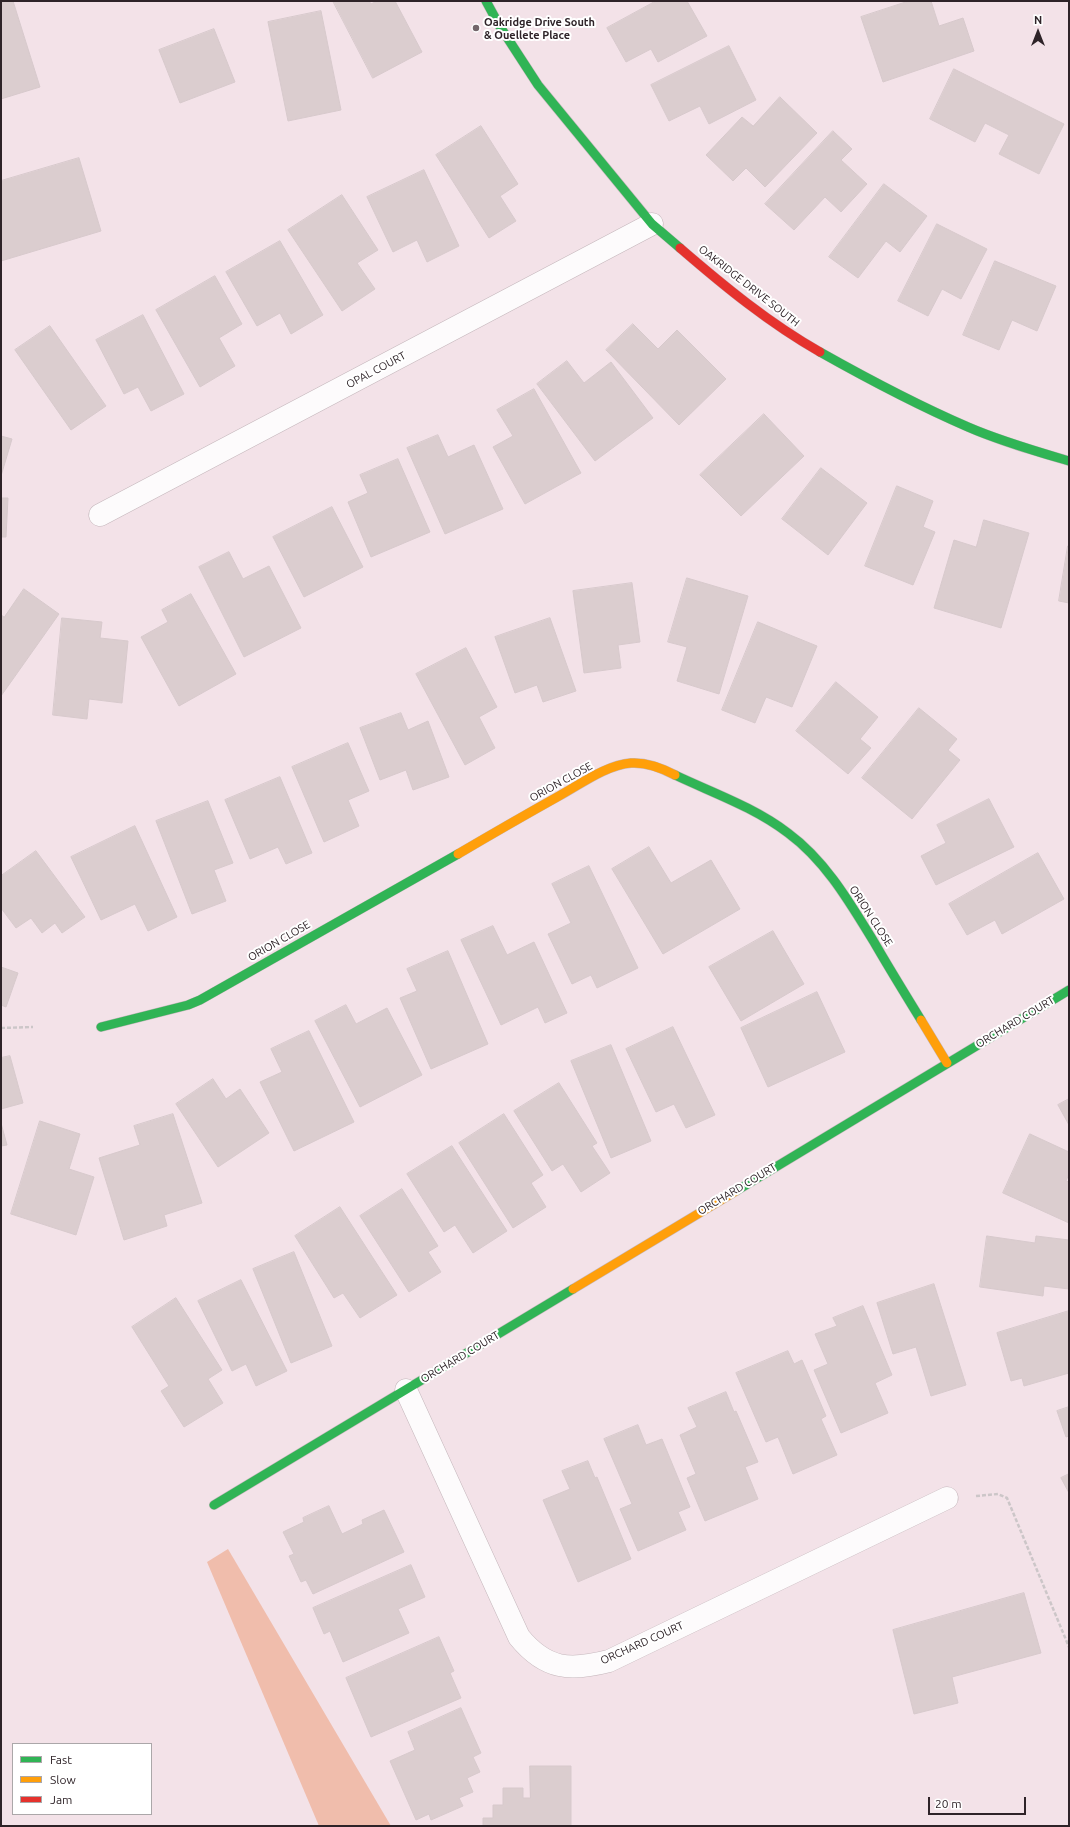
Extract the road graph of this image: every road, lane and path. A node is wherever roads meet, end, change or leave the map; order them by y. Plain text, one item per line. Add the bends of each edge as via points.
1 (486, 1) edge
2 (652, 224) junction
3 (1069, 461) edge
4 (100, 515) dead end
5 (1069, 990) edge
6 (33, 1027) dead end
7 (101, 1027) dead end
8 (1, 1028) edge
9 (946, 1063) junction
10 (406, 1390) junction
11 (946, 1498) joint
12 (214, 1505) dead end
13 (1069, 1647) edge

1 - 2 street, OAKRIDGE DRIVE SOUTH via 538,85
2 - 3 street, OAKRIDGE DRIVE SOUTH via 723,285 797,339 880,386 968,427
2 - 4 street, OPAL COURT
5 - 9 street, ORCHARD COURT
6 - 8 path
7 - 9 street, ORION CLOSE via 200,1000 591,778 608,770 630,764 642,764 671,773 753,811 804,846 856,914
9 - 10 street, ORCHARD COURT
10 - 11 street, ORCHARD COURT via 519,1637 541,1659 557,1665 574,1667 609,1661
10 - 12 street, ORCHARD COURT
11 - 13 path via 998,1494 1007,1498

